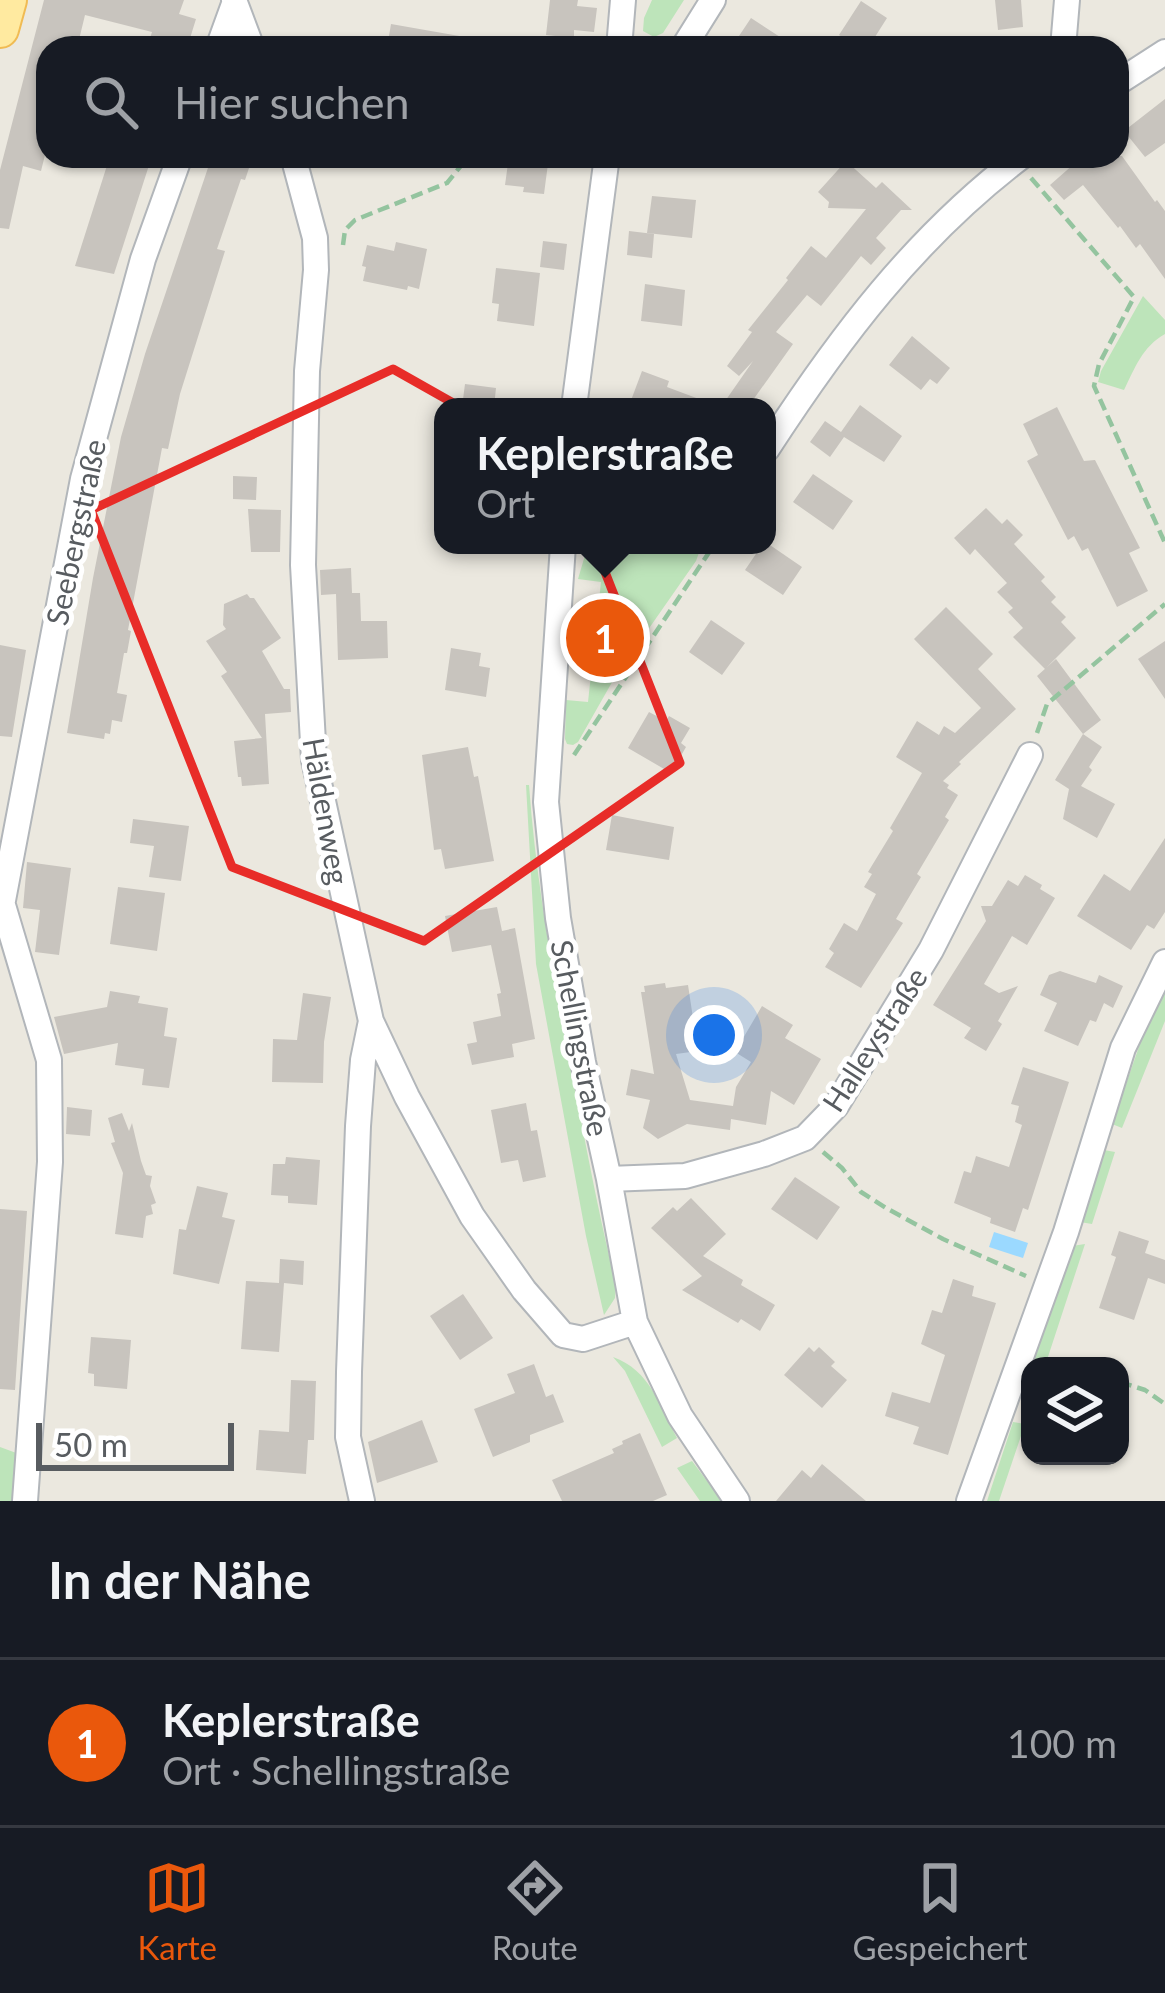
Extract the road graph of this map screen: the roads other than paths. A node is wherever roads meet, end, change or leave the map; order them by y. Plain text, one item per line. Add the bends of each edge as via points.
1 (8, 0) edge
2 (623, 0) edge
3 (713, 0) edge
4 (1066, 0) edge
5 (234, 2) edge
6 (0, 28) edge
7 (222, 36) edge
8 (247, 36) edge
9 (620, 36) edge
10 (690, 36) edge
11 (1064, 36) edge
12 (1165, 52) edge
13 (1129, 75) edge
14 (176, 168) edge
15 (296, 168) edge
16 (605, 168) edge
17 (1007, 168) edge
18 (575, 398) edge
19 (776, 435) edge
20 (562, 554) edge
21 (1030, 755) road end
22 (1, 909) edge
23 (1165, 962) edge
24 (371, 1022) junction
25 (609, 1179) junction
26 (635, 1322) junction
27 (25, 1501) edge
28 (362, 1501) edge
29 (737, 1501) edge
30 (969, 1501) edge

1 - 6 main road
2 - 9 street
3 - 10 street
4 - 11 street
5 - 7 street
5 - 8 street
12 - 13 street
14 - 22 street, Seebergstraße via 83,479
15 - 24 street, Häldenweg via 316,270 303,565 314,760
16 - 18 street
17 - 19 street via 904,264
20 - 25 street, Schellingstraße via 546,802 558,918
21 - 25 street, Halleystraße via 931,950 836,1106 805,1138 685,1176
22 - 27 street via 49,1060 50,1162
23 - 30 street via 1123,1048
24 - 26 street, Häldenweg via 472,1216 563,1335 583,1339
24 - 28 street via 358,1126 349,1372 348,1437
25 - 26 street, Schellingstraße
26 - 29 street, Schellingstraße via 680,1416

